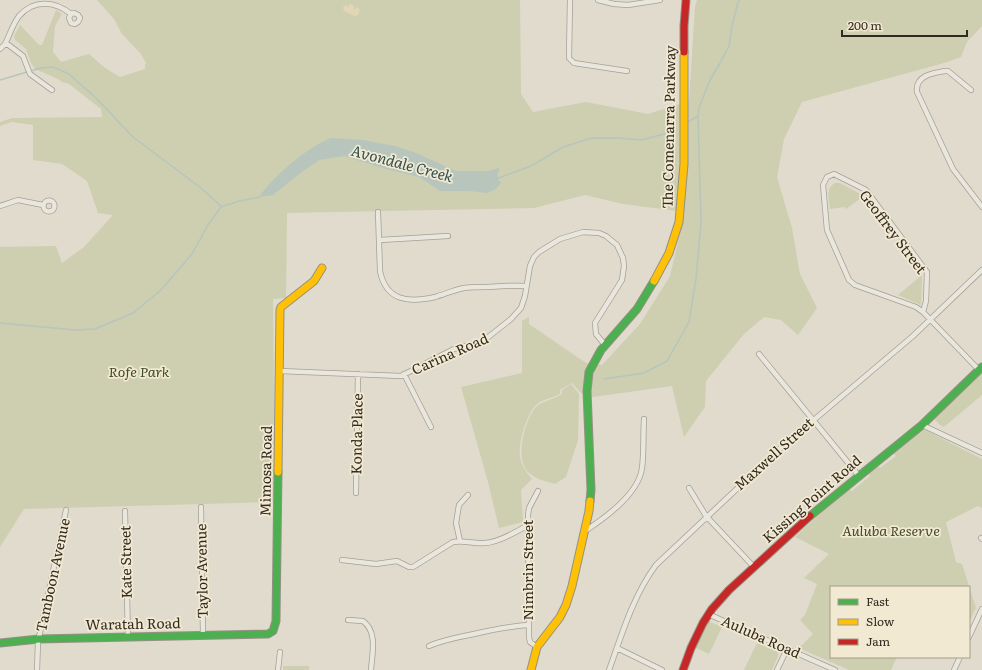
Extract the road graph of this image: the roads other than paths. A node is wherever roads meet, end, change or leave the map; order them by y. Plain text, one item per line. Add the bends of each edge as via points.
1 (570, 0) edge
2 (598, 0) edge
3 (660, 0) edge
4 (686, 0) edge
5 (71, 14) dead end
6 (6, 43) junction
7 (0, 49) edge
8 (627, 71) dead end
9 (52, 90) dead end
10 (971, 90) dead end
11 (43, 204) dead end
12 (0, 206) edge
13 (982, 207) edge
14 (378, 212) dead end
15 (448, 236) dead end
16 (380, 240) junction
17 (322, 268) dead end
18 (982, 270) edge
19 (526, 286) junction
20 (924, 312) junction
21 (931, 319) junction
22 (605, 345) junction
23 (759, 354) dead end
24 (981, 369) edge
25 (280, 370) junction
26 (358, 374) junction
27 (404, 374) junction
28 (644, 419) dead end
29 (813, 419) junction
30 (922, 425) junction
31 (431, 427) dead end
32 (982, 453) edge
33 (859, 476) junction
34 (689, 488) dead end
35 (538, 491) dead end
36 (356, 493) dead end
37 (468, 495) dead end
38 (201, 507) dead end
39 (66, 510) dead end
40 (125, 511) dead end
41 (706, 516) junction
42 (528, 525) junction
43 (585, 531) junction
44 (460, 540) junction
45 (342, 560) dead end
46 (754, 567) junction
47 (982, 609) edge
48 (708, 614) junction
49 (348, 620) dead end
50 (529, 625) junction
51 (268, 634) joint
52 (203, 635) junction
53 (970, 635) edge
54 (128, 637) junction
55 (39, 639) junction
56 (0, 643) edge
57 (429, 646) dead end
58 (537, 647) junction
59 (617, 648) junction
60 (787, 649) junction
61 (280, 652) dead end
62 (960, 658) edge
63 (37, 670) edge
64 (278, 670) edge
65 (371, 670) edge
66 (531, 670) edge
67 (609, 670) edge
68 (662, 670) edge
69 (683, 670) edge
70 (777, 670) edge
71 (834, 670) edge
72 (954, 670) edge

1 - 8 street via 571,61
2 - 3 street via 628,5
4 - 22 street, The Comenarra Parkway via 684,164 679,222 669,253 653,284 637,309
5 - 6 street via 54,4 36,3 18,17
6 - 7 street
6 - 9 street via 23,56 30,74
10 - 13 street via 948,71 922,78 917,83 917,92 954,169
11 - 12 street via 18,200
14 - 16 street
15 - 16 street
16 - 19 street via 382,280 398,298 434,297 464,288
17 - 25 street, Mimosa Road via 314,281 281,307
18 - 21 street, Maxwell Street
19 - 22 street via 531,262 538,252 551,243 591,232 612,240 620,251 624,266 622,280 596,322 596,334
19 - 27 street, Carina Road via 524,301 517,313 496,332 482,342 454,349
20 - 20 street, Geoffrey Street via 855,285 849,280 827,230 822,185 827,177 834,174 866,190 927,272
20 - 21 street, Geoffrey Street
21 - 24 street, Geoffrey Street
21 - 29 street, Maxwell Street
22 - 43 street, The Comenarra Parkway via 594,361 587,381 591,490 590,511
23 - 29 street
24 - 30 street, Kissing Point Road
25 - 26 street, Carina Road
25 - 51 street, Mimosa Road via 276,621 273,631
26 - 27 street, Carina Road
26 - 36 street, Konda Place
27 - 31 street
28 - 43 street via 642,469 635,486 624,500
29 - 33 street
29 - 41 street, Maxwell Street
30 - 32 street
30 - 33 street, Kissing Point Road
33 - 46 street, Kissing Point Road
34 - 41 street
35 - 42 street, Nimbrin Street via 529,508
37 - 44 street via 459,505 456,523
38 - 52 street, Taylor Avenue
39 - 55 street, Tamboon Avenue
40 - 54 street, Kate Street
41 - 46 street
41 - 59 street, Maxwell Street via 648,576
42 - 44 street via 485,543
42 - 50 street, Nimbrin Street
43 - 58 street, The Comenarra Parkway via 566,605
44 - 45 street via 413,567 397,561 376,564
46 - 48 street, Kissing Point Road
47 - 53 street
48 - 60 street, Auluba Road
48 - 69 street, Kissing Point Road
49 - 65 street via 364,621 371,629
50 - 57 street via 473,634
50 - 58 street, Nimbrin Street via 529,640
51 - 52 street, Waratah Road
52 - 54 street, Waratah Road
54 - 55 street, Waratah Road
55 - 56 street, Waratah Road
55 - 63 street, Tamboon Avenue
58 - 66 street, The Comenarra Parkway
59 - 67 street, Maxwell Street
59 - 68 street
60 - 70 street
60 - 71 street, Auluba Road
61 - 64 street
62 - 72 street

